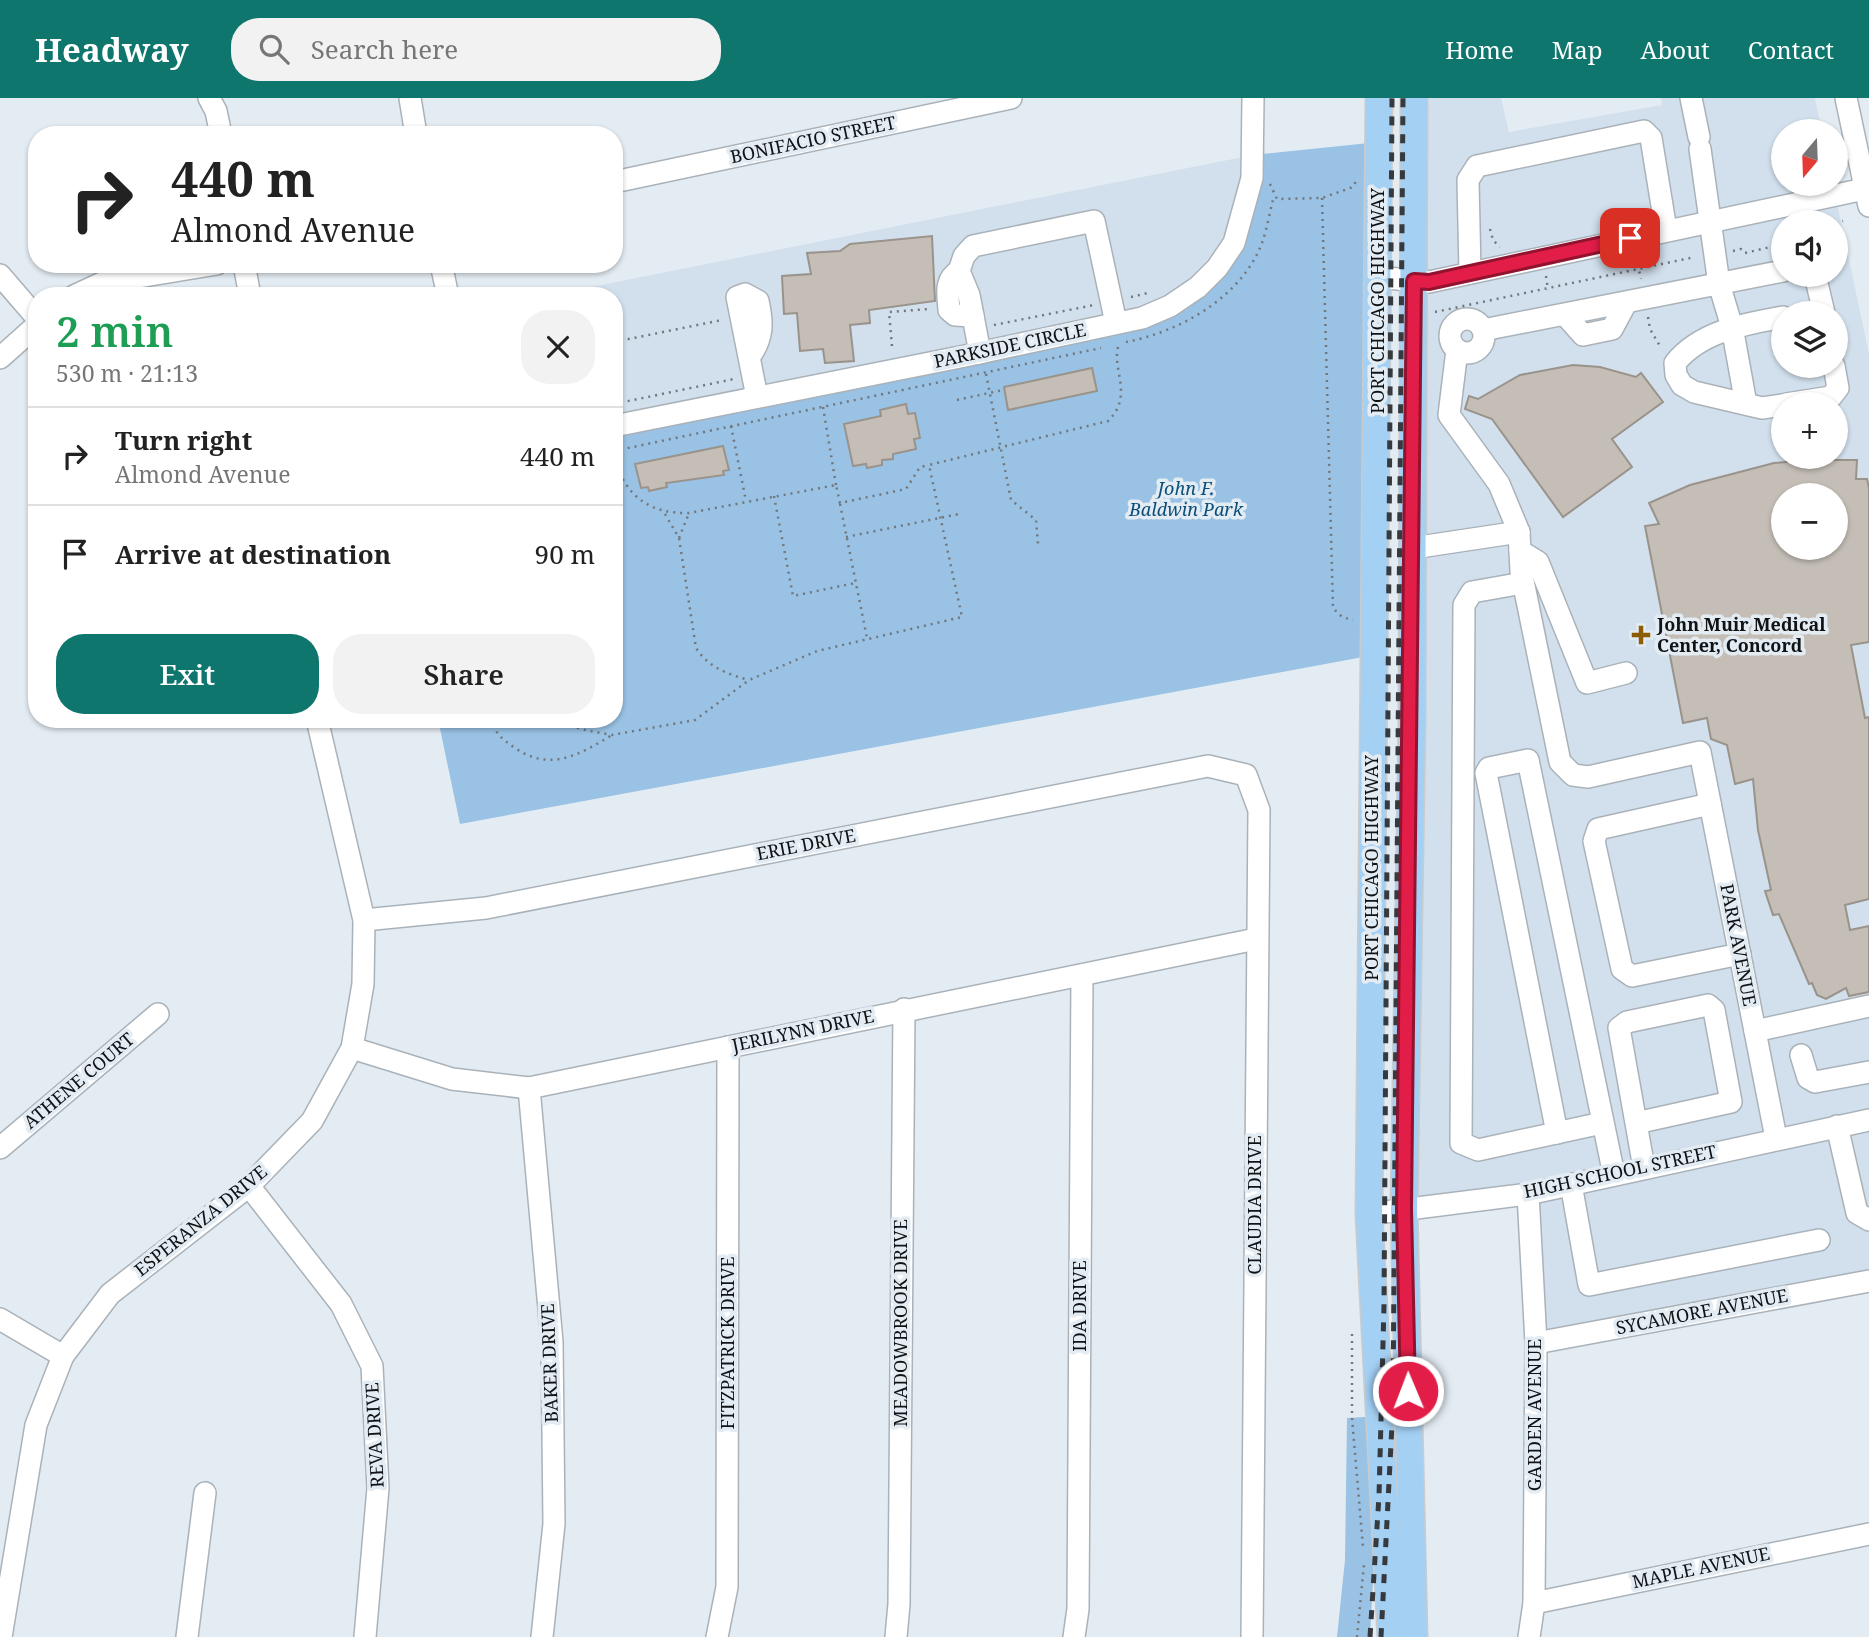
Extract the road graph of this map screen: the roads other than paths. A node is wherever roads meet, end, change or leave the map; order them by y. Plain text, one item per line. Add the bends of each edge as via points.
1 (209, 98) edge
2 (410, 98) edge
3 (1011, 98) edge
4 (1253, 98) edge
5 (1379, 98) edge
6 (1414, 98) edge
7 (1691, 98) edge
8 (1846, 98) edge
9 (218, 126) edge
10 (415, 126) edge
11 (623, 180) edge
12 (1868, 194) edge
13 (1711, 220) junction
14 (1667, 230) junction
15 (163, 273) edge
16 (1470, 273) junction
17 (1771, 273) edge
18 (0, 275) edge
19 (1377, 277) junction
20 (1414, 281) junction
21 (1719, 284) junction
22 (93, 287) edge
23 (739, 305) road end
24 (28, 307) edge
25 (1771, 319) edge
26 (1116, 323) junction
27 (1732, 327) junction
28 (28, 334) edge
29 (980, 353) junction
30 (0, 358) edge
31 (757, 397) junction
32 (1746, 404) junction
33 (1771, 407) edge
34 (623, 424) edge
35 (1519, 542) junction
36 (1377, 543) junction
37 (1413, 548) junction
38 (1523, 583) junction
39 (1626, 673) dead end
40 (319, 728) edge
41 (1246, 775) joint
42 (1710, 804) junction
43 (364, 920) junction
44 (1256, 939) junction
45 (1740, 954) junction
46 (1082, 975) junction
47 (1869, 1006) edge
48 (904, 1009) junction
49 (158, 1014) dead end
50 (1755, 1031) junction
51 (729, 1047) junction
52 (352, 1048) junction
53 (1801, 1055) dead end
54 (1869, 1072) edge
55 (529, 1088) junction
56 (1869, 1120) edge
57 (1636, 1123) junction
58 (1602, 1124) junction
59 (1837, 1126) junction
60 (1557, 1133) junction
61 (1776, 1138) junction
62 (0, 1147) edge
63 (1644, 1168) junction
64 (1614, 1175) junction
65 (1571, 1184) junction
66 (249, 1186) junction
67 (1528, 1194) junction
68 (1404, 1209) junction
69 (1369, 1214) junction
70 (1869, 1220) edge
71 (1819, 1240) dead end
72 (1869, 1281) edge
73 (0, 1319) edge
74 (1536, 1343) junction
75 (63, 1356) junction
76 (205, 1493) dead end
77 (1869, 1534) edge
78 (8, 1539) edge
79 (1534, 1603) junction
80 (1, 1637) edge
81 (187, 1637) edge
82 (365, 1637) edge
83 (542, 1637) edge
84 (717, 1637) edge
85 (895, 1637) edge
86 (1074, 1637) edge
87 (1252, 1637) edge
88 (1391, 1637) edge
89 (1414, 1637) edge
90 (1529, 1637) edge

1 - 9 street
2 - 10 street
3 - 11 street, BONIFACIO STREET
4 - 26 street, PARKSIDE CIRCLE via 1252,178 1234,243 1217,268 1170,306
5 - 19 main road, PORT CHICAGO HIGHWAY
6 - 20 main road, PORT CHICAGO HIGHWAY
7 - 13 street
8 - 12 street
12 - 13 street
13 - 14 street
13 - 21 street
14 - 16 street
14 - 16 street via 1651,138 1644,131 1477,166 1468,180
15 - 22 street
16 - 20 street
17 - 21 street
18 - 24 street
19 - 20 street
19 - 36 main road, PORT CHICAGO HIGHWAY
20 - 37 main road, PORT CHICAGO HIGHWAY
21 - 27 street
21 - 35 street via 1626,303 1612,329 1583,335 1566,316 1483,330 1484,340 1478,349 1468,354 1457,351 1449,415 1499,484
23 - 31 street
25 - 27 street
26 - 29 street, PARKSIDE CIRCLE
26 - 29 street via 1094,221 973,246 959,271
27 - 32 street
27 - 32 street via 1685,351 1675,363 1676,376 1694,392
28 - 30 street
29 - 31 street, PARKSIDE CIRCLE
31 - 34 street, PARKSIDE CIRCLE
32 - 33 street
35 - 37 street
35 - 38 street
35 - 39 street via 1538,562 1587,683
36 - 37 main road
36 - 69 main road, PORT CHICAGO HIGHWAY
37 - 68 main road, PORT CHICAGO HIGHWAY
38 - 42 street, PARK AVENUE via 1560,762 1573,775 1588,777 1700,752
38 - 60 street via 1472,592 1464,605 1461,1143 1478,1150
40 - 43 street, ESPERANZA DRIVE
41 - 43 street, ERIE DRIVE via 1208,766 486,908
41 - 44 street, CLAUDIA DRIVE via 1259,810
42 - 45 street, PARK AVENUE
42 - 45 street via 1598,829 1594,841 1622,969 1632,976
43 - 52 street, ESPERANZA DRIVE via 363,984
44 - 46 street, JERILYNN DRIVE
44 - 87 street, CLAUDIA DRIVE
45 - 50 street, PARK AVENUE
46 - 48 street, JERILYNN DRIVE
46 - 86 street, IDA DRIVE
47 - 50 street
48 - 51 street, JERILYNN DRIVE
48 - 85 street, MEADOWBROOK DRIVE via 899,1604
49 - 62 street, ATHENE COURT
50 - 61 street, PARK AVENUE
51 - 55 street, JERILYNN DRIVE
51 - 84 street, FITZPATRICK DRIVE via 727,1587
52 - 55 street, JERILYNN DRIVE via 452,1079
52 - 66 street, ESPERANZA DRIVE via 312,1121
53 - 54 street via 1808,1078 1815,1082
55 - 83 street, BAKER DRIVE via 552,1342 554,1524
56 - 59 street, HIGH SCHOOL STREET
57 - 57 street via 1619,1028 1627,1022 1707,1004 1714,1010 1731,1102
57 - 63 street
58 - 60 street
58 - 60 street via 1528,760 1489,768 1486,773
58 - 64 street
59 - 61 street, HIGH SCHOOL STREET
59 - 70 street via 1857,1213
61 - 63 street, HIGH SCHOOL STREET
63 - 64 street, HIGH SCHOOL STREET
64 - 65 street, HIGH SCHOOL STREET
65 - 67 street, HIGH SCHOOL STREET
65 - 71 street via 1589,1285
66 - 75 street, ESPERANZA DRIVE via 110,1294
66 - 82 street, REVA DRIVE via 341,1304 372,1366 378,1489
67 - 68 street, HIGH SCHOOL STREET
67 - 74 street, GARDEN AVENUE
68 - 69 street, HIGH SCHOOL STREET
68 - 89 main road, PORT CHICAGO HIGHWAY
69 - 88 main road, PORT CHICAGO HIGHWAY
72 - 74 street, SYCAMORE AVENUE
73 - 75 street
74 - 79 street, GARDEN AVENUE
75 - 78 street, ESPERANZA DRIVE via 36,1425
76 - 81 street
77 - 79 street, MAPLE AVENUE
78 - 80 street, ESPERANZA DRIVE
79 - 90 street, GARDEN AVENUE

